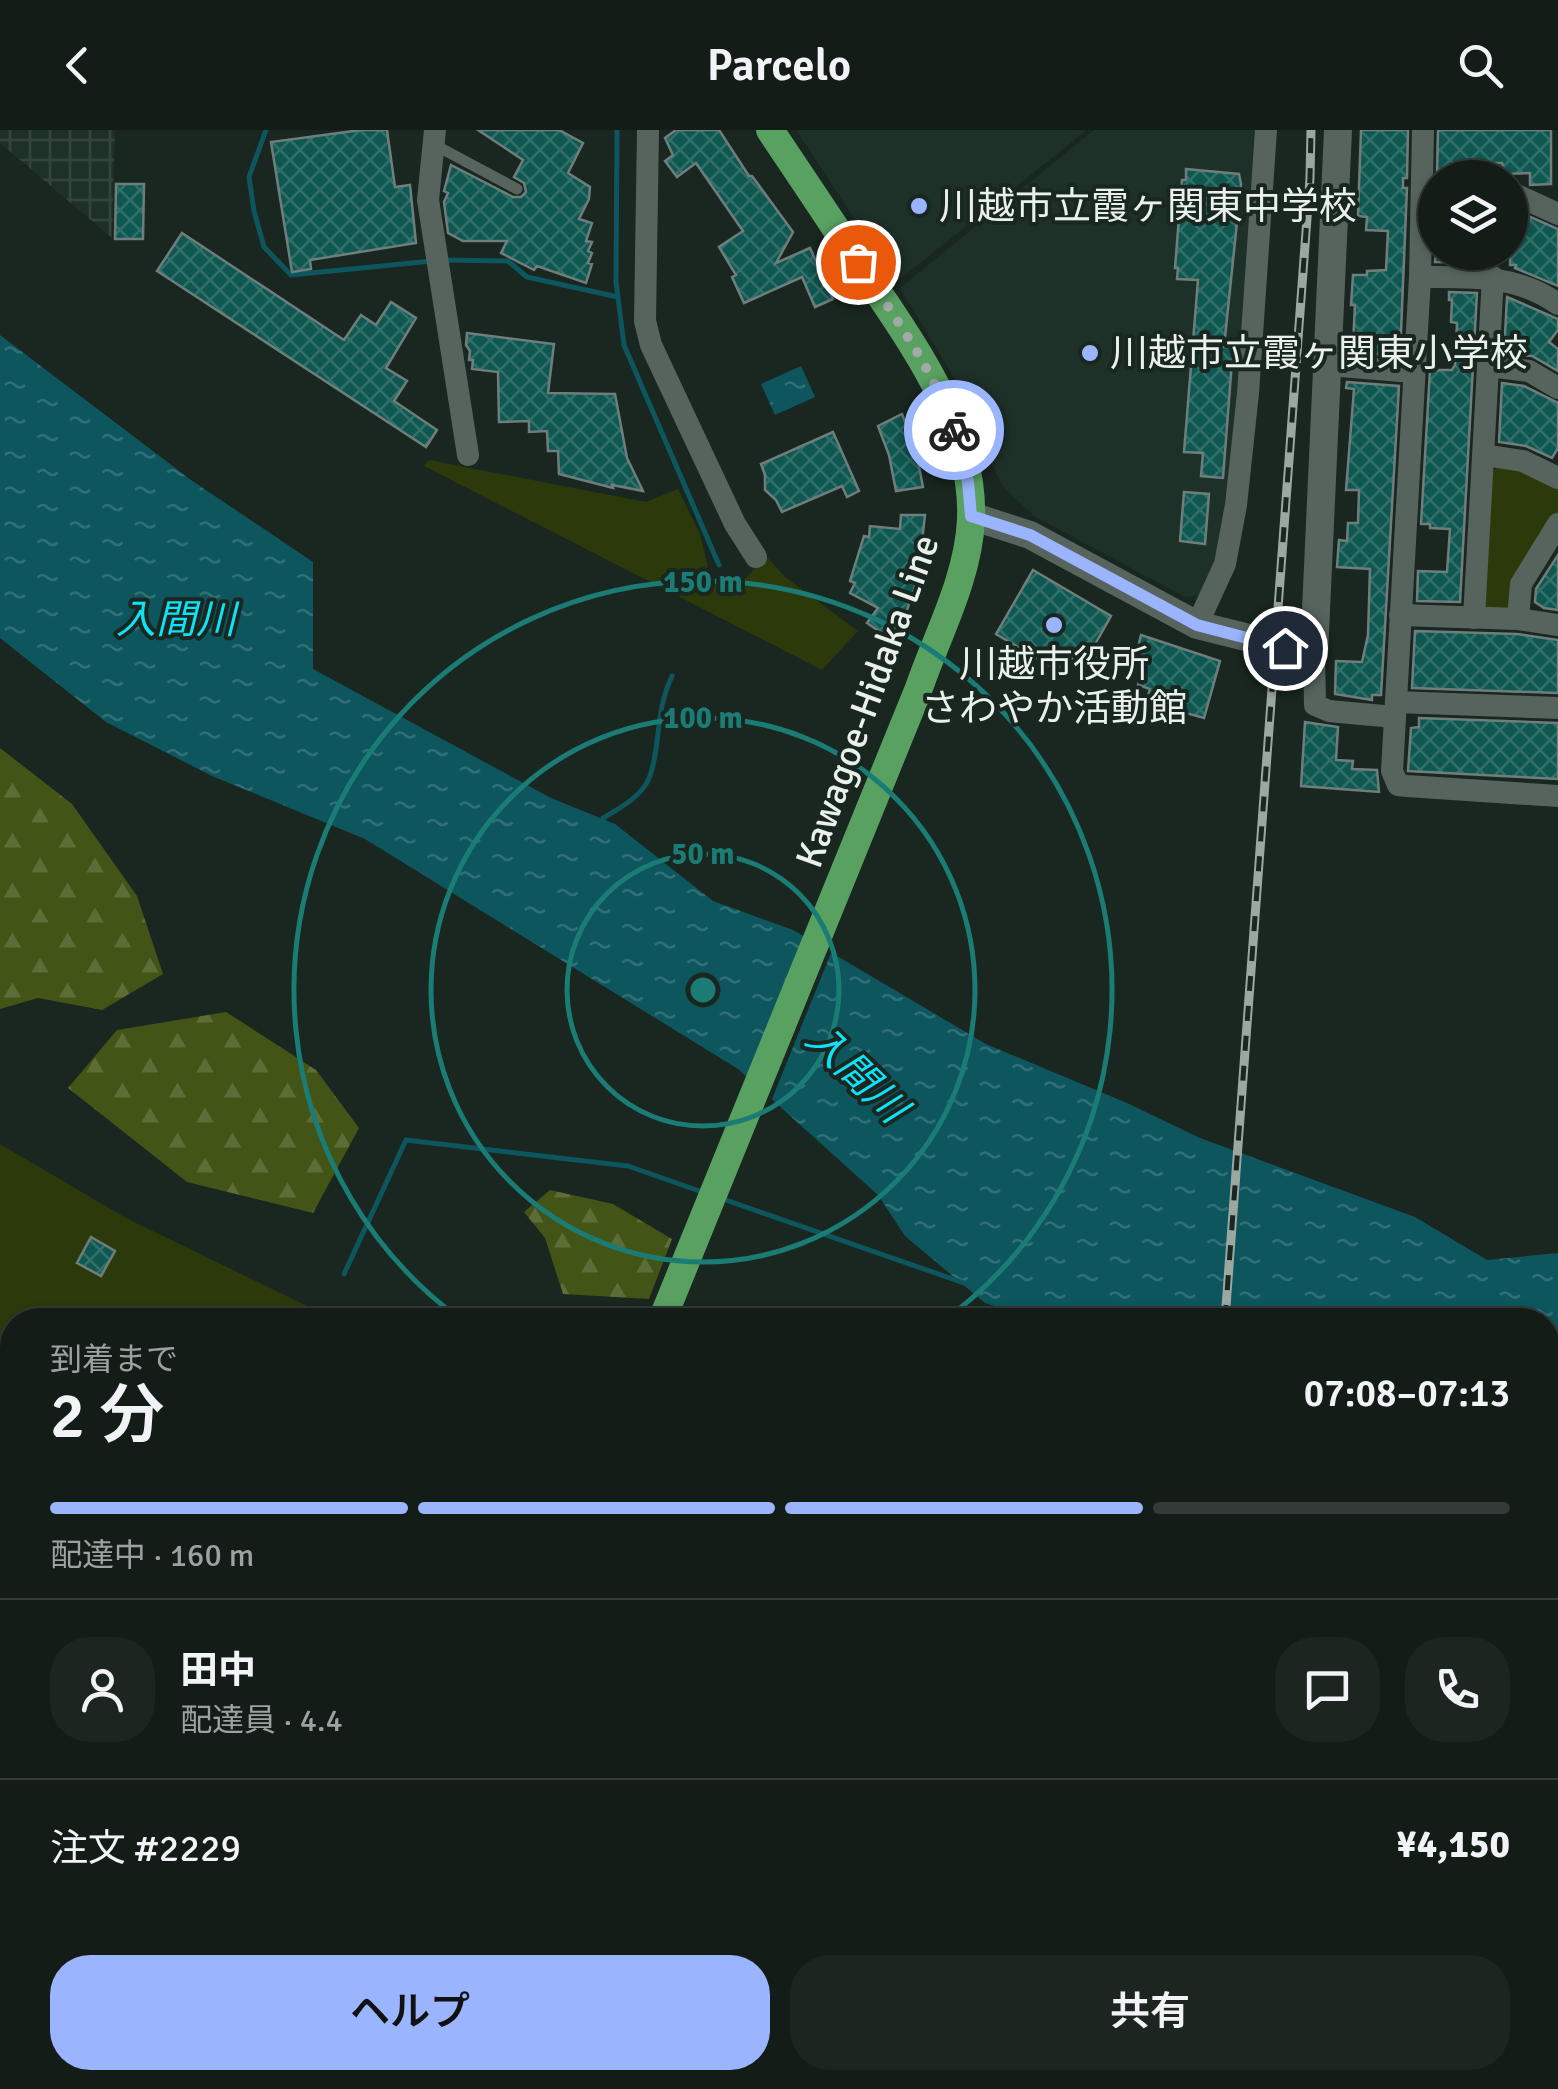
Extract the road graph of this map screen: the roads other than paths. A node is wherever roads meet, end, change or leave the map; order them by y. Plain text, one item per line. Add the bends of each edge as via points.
1 (648, 130) edge
2 (770, 130) edge
3 (1266, 130) edge
4 (1338, 130) edge
5 (1422, 130) edge
6 (434, 137) edge
7 (1426, 160) edge
8 (517, 189) dead end
9 (1528, 198) edge
10 (1555, 206) edge
11 (1421, 270) edge
12 (1420, 277) junction
13 (1493, 277) junction
14 (1558, 304) edge
15 (1329, 366) junction
16 (1489, 366) junction
17 (1413, 372) junction
18 (1558, 388) edge
19 (1484, 455) junction
20 (468, 456) dead end
21 (1558, 478) edge
22 (971, 516) junction
23 (1558, 524) edge
24 (756, 557) dead end
25 (1400, 615) junction
26 (1474, 618) junction
27 (1518, 619) junction
28 (1197, 625) junction
29 (1558, 625) edge
30 (1314, 654) junction
31 (1558, 708) edge
32 (1395, 710) junction
33 (1558, 796) edge
34 (667, 1308) edge

1 - 24 street via 645,320 651,345
2 - 22 main road, Kawagoe-Hidaka Line via 943,400
3 - 28 street via 1236,505 1226,564
4 - 15 street
5 - 7 street
6 - 8 lane
6 - 20 street via 428,200
9 - 10 street
11 - 12 street
12 - 13 street
12 - 17 street
13 - 14 street via 1526,285
13 - 16 street
15 - 17 street
15 - 30 street
16 - 18 street via 1529,371
16 - 19 street
17 - 25 street
19 - 21 street via 1523,460
19 - 26 street
22 - 28 street via 1030,535
22 - 34 main road, Kawagoe-Hidaka Line via 958,585 919,688
23 - 27 street via 1520,584
25 - 26 street
25 - 32 street
26 - 27 street
27 - 29 street
28 - 30 street
30 - 32 street via 1315,705 1329,711
31 - 32 street
32 - 33 street via 1392,771 1398,785

